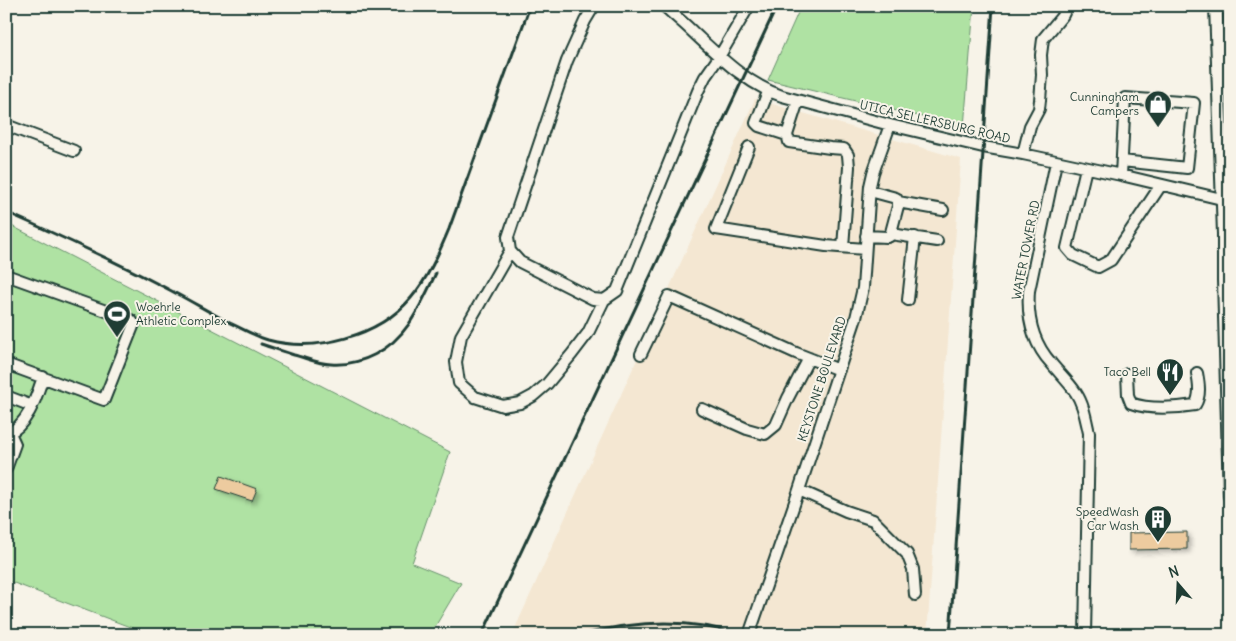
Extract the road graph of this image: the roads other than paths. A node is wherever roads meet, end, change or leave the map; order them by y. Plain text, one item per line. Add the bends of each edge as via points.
1 (594, 6) edge
2 (664, 6) edge
3 (749, 6) edge
4 (1066, 6) edge
5 (1216, 6) edge
6 (719, 58) junction
7 (768, 92) junction
8 (798, 101) junction
9 (6, 125) edge
10 (890, 126) junction
11 (787, 135) junction
12 (749, 147) dead end
13 (74, 151) dead end
14 (1023, 154) junction
15 (1122, 160) junction
16 (1056, 162) junction
17 (1086, 168) junction
18 (1121, 175) junction
19 (1161, 185) junction
20 (870, 191) junction
21 (1227, 200) edge
22 (898, 202) junction
23 (943, 210) dead end
24 (891, 234) junction
25 (866, 236) junction
26 (914, 237) junction
27 (937, 241) dead end
28 (843, 247) junction
29 (866, 249) junction
30 (510, 251) junction
31 (6, 275) edge
32 (604, 300) junction
33 (908, 300) dead end
34 (641, 354) dead end
35 (808, 358) junction
36 (6, 364) edge
37 (839, 370) junction
38 (1197, 373) dead end
39 (1127, 374) dead end
40 (43, 377) junction
41 (6, 396) edge
42 (32, 406) junction
43 (702, 409) dead end
44 (8, 434) edge
45 (7, 464) edge
46 (799, 490) junction
47 (1230, 496) edge
48 (916, 595) dead end
49 (749, 635) edge
50 (1085, 635) edge

1 - 30 street via 567,61 508,236
2 - 6 street, UTICA SELLERSBURG ROAD
3 - 6 street
4 - 14 street via 1066,11 1043,39 1040,100
5 - 21 main road
6 - 7 street, UTICA SELLERSBURG ROAD
6 - 32 street via 698,91 617,291
7 - 8 street, UTICA SELLERSBURG ROAD
7 - 11 street via 756,123
8 - 10 street, UTICA SELLERSBURG ROAD
8 - 11 street
9 - 13 street
10 - 14 street, UTICA SELLERSBURG ROAD
10 - 20 street, KEYSTONE BOULEVARD
11 - 28 street via 789,142 844,149 848,155
12 - 28 street via 716,230
14 - 16 street, UTICA SELLERSBURG ROAD
15 - 15 street via 1187,168 1194,103 1125,98
15 - 18 street
16 - 17 street, UTICA SELLERSBURG ROAD
16 - 50 street, WATER TOWER RD via 1028,306 1031,330 1049,361 1077,394 1089,433
17 - 18 street, UTICA SELLERSBURG ROAD
17 - 19 street via 1067,248 1073,255 1098,267 1111,260
18 - 19 street, UTICA SELLERSBURG ROAD
19 - 21 street, UTICA SELLERSBURG ROAD
20 - 22 street via 896,198
20 - 25 street, KEYSTONE BOULEVARD
21 - 47 main road
22 - 23 street
22 - 24 street
24 - 25 street via 887,237
24 - 26 street
25 - 29 street, KEYSTONE BOULEVARD
26 - 27 street
26 - 33 street
28 - 29 street
29 - 37 street, KEYSTONE BOULEVARD via 863,288
30 - 32 street via 520,262 593,300
30 - 32 street via 461,336 456,362 459,383 475,397 503,406 520,403 533,396 588,333
31 - 40 street via 131,320 134,324 104,400
34 - 35 street via 669,296
35 - 37 street
35 - 43 street via 776,425 765,434
36 - 40 street
37 - 46 street, KEYSTONE BOULEVARD
38 - 39 street via 1199,398 1195,405 1184,407 1131,403
40 - 42 street
41 - 42 street
42 - 44 street via 20,424
44 - 45 street via 15,444
46 - 48 street via 873,520 906,554 913,569
46 - 49 street, KEYSTONE BOULEVARD

